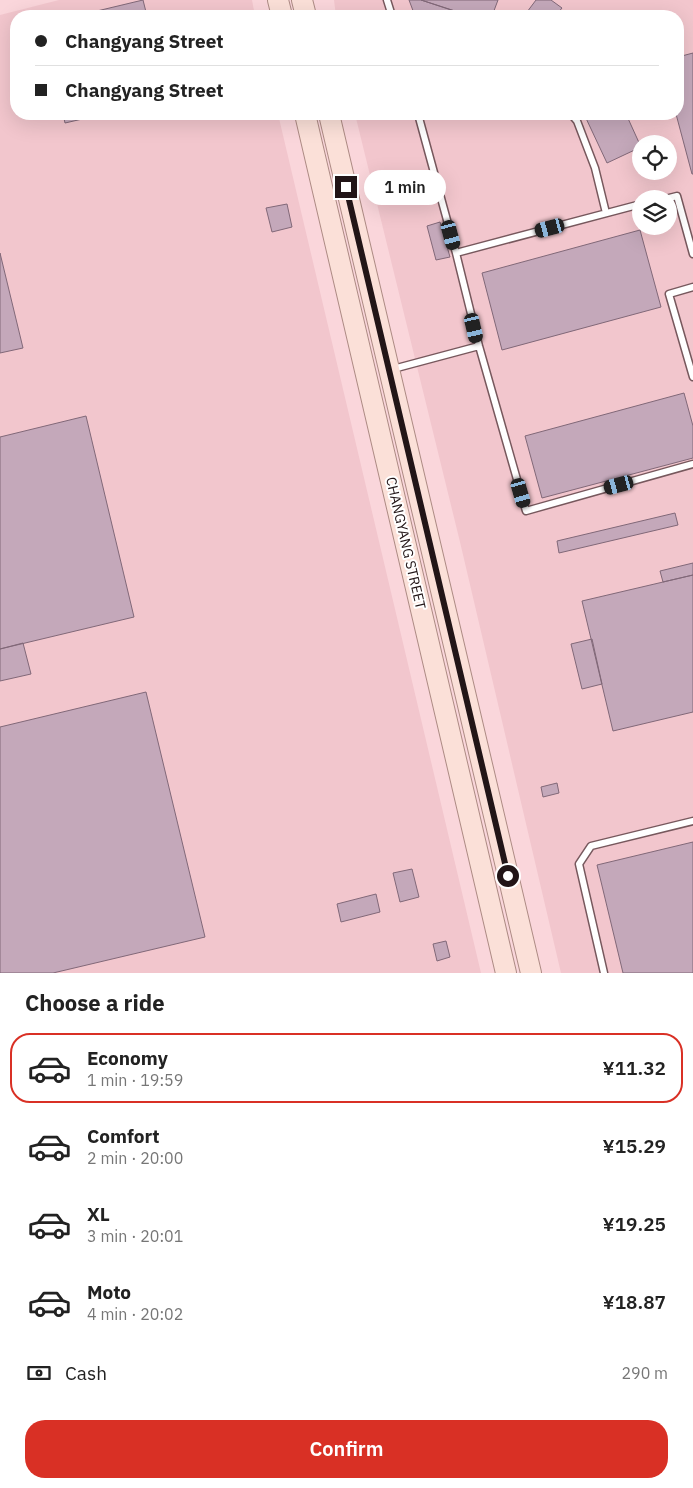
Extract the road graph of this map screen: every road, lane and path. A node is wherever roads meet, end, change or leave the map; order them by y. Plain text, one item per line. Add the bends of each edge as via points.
1 (306, 120) edge
2 (330, 120) edge
3 (420, 120) edge
4 (576, 120) edge
5 (677, 196) edge
6 (632, 206) edge
7 (606, 213) junction
8 (456, 253) junction
9 (693, 254) edge
10 (693, 287) edge
11 (478, 346) junction
12 (389, 370) junction
13 (693, 377) edge
14 (693, 464) edge
15 (693, 821) edge
16 (506, 973) edge
17 (531, 973) edge
18 (604, 973) edge

1 - 16 main road, CHANGYANG STREET
2 - 12 main road, CHANGYANG STREET
3 - 8 lane
4 - 7 lane
5 - 9 lane
6 - 7 lane
7 - 8 lane
8 - 11 lane
10 - 13 lane via 669,294
11 - 12 lane
11 - 14 lane via 526,511
12 - 17 main road, CHANGYANG STREET
15 - 18 lane via 591,846 579,864

